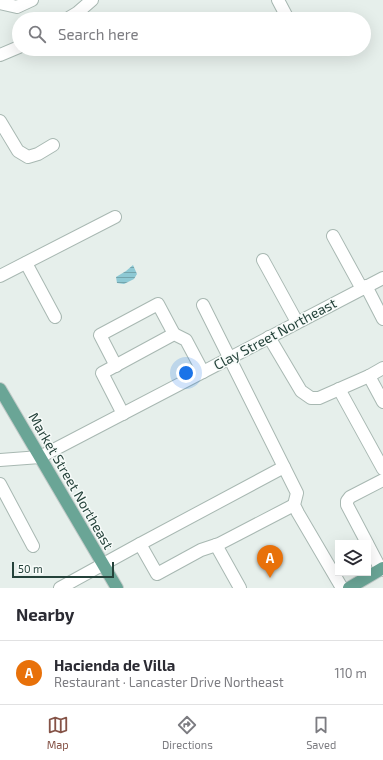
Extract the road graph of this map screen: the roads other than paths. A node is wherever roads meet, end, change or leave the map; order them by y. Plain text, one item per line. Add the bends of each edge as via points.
1 (32, 0) edge
2 (92, 0) edge
3 (278, 0) edge
4 (0, 3) edge
5 (78, 12) edge
6 (284, 12) edge
7 (12, 50) edge
8 (0, 55) edge
9 (0, 121) edge
10 (53, 145) dead end
11 (115, 217) dead end
12 (333, 236) dead end
13 (263, 260) dead end
14 (26, 263) junction
15 (0, 276) edge
16 (383, 278) edge
17 (364, 287) junction
18 (203, 305) dead end
19 (55, 317) dead end
20 (383, 319) edge
21 (298, 322) junction
22 (174, 334) junction
23 (269, 337) junction
24 (229, 358) junction
25 (116, 366) junction
26 (383, 368) edge
27 (203, 372) junction
28 (369, 376) junction
29 (0, 389) edge
30 (339, 389) junction
31 (383, 402) edge
32 (123, 414) junction
33 (40, 457) junction
34 (0, 460) edge
35 (284, 467) junction
36 (383, 469) edge
37 (383, 480) edge
38 (0, 484) edge
39 (294, 505) junction
40 (365, 540) edge
41 (140, 544) junction
42 (216, 545) junction
43 (33, 546) dead end
44 (371, 551) edge
45 (103, 565) junction
46 (382, 569) edge
47 (60, 588) edge
48 (117, 588) edge
49 (240, 588) edge
50 (342, 588) edge
51 (348, 588) edge

1 - 4 street via 17,7
2 - 5 street
3 - 6 street
7 - 8 street
9 - 10 street via 18,151 28,157
11 - 14 street
12 - 17 street
13 - 21 street
14 - 15 street
14 - 19 street
16 - 17 street, Clay Street Northeast
17 - 20 street
17 - 21 street, Clay Street Northeast
18 - 24 street
21 - 23 street, Clay Street Northeast
22 - 25 street
22 - 25 street via 158,304 106,331 100,335
22 - 27 street via 186,340
23 - 24 street, Clay Street Northeast
23 - 30 street via 301,391 310,398 319,398
24 - 27 street, Clay Street Northeast
24 - 35 street
25 - 32 street via 102,373
26 - 28 street
27 - 32 street, Clay Street Northeast
28 - 30 street
28 - 31 street
29 - 33 main road, Market Street Northeast
30 - 36 street
32 - 33 street, Clay Street Northeast
33 - 34 street
33 - 45 main road, Market Street Northeast
35 - 39 street via 297,493
35 - 41 street
37 - 40 street via 350,497 347,505
38 - 43 street
39 - 42 street
39 - 50 street
41 - 42 street via 157,574 201,550
41 - 45 street
42 - 49 street
44 - 46 street
45 - 47 street
45 - 48 main road, Market Street Northeast
46 - 51 main road

